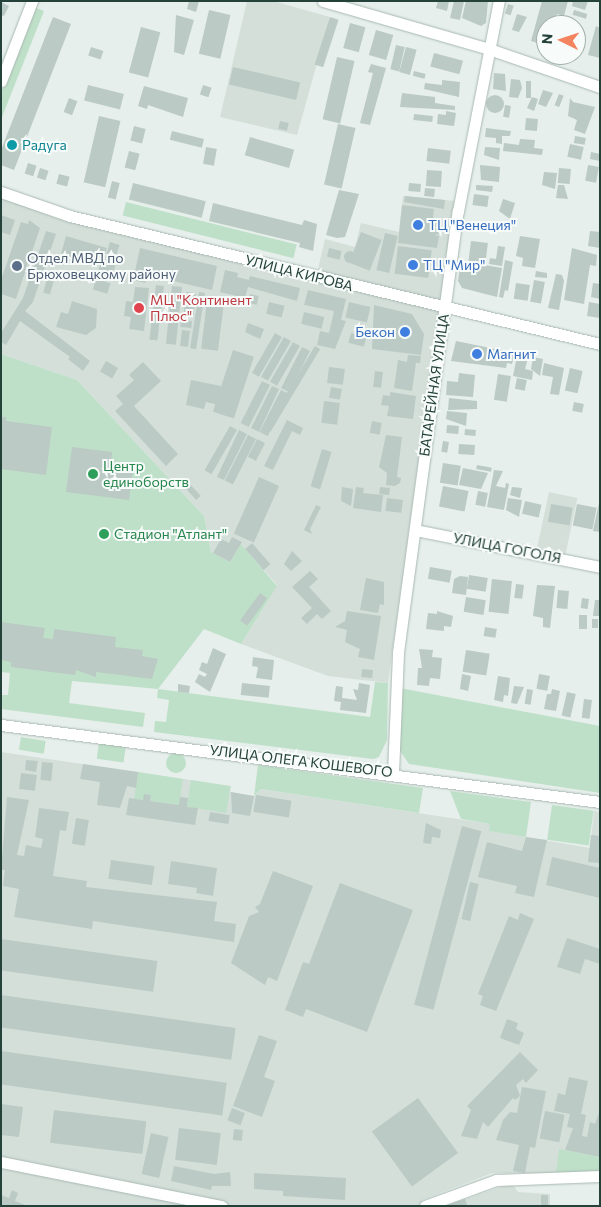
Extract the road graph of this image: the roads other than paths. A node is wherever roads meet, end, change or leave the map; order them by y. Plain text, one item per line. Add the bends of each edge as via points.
1 (32, 1) edge
2 (323, 1) edge
3 (499, 1) edge
4 (489, 49) junction
5 (1, 81) edge
6 (600, 87) edge
7 (1, 192) edge
8 (444, 309) junction
9 (600, 344) edge
10 (415, 530) junction
11 (600, 567) edge
12 (1, 725) edge
13 (393, 772) junction
14 (600, 802) edge
15 (1, 1162) edge
16 (600, 1176) edge
17 (222, 1206) edge
18 (425, 1206) edge

1 - 5 street
2 - 4 street
3 - 4 street, БАТАРЕЙНАЯ УЛИЦА
4 - 6 street
4 - 8 street, БАТАРЕЙНАЯ УЛИЦА via 464,170
7 - 8 street, УЛИЦА КИРОВА via 70,216
8 - 9 street, УЛИЦА КИРОВА
8 - 10 street, БАТАРЕЙНАЯ УЛИЦА
10 - 11 street, УЛИЦА ГОГОЛЯ
10 - 13 street, БАТАРЕЙНАЯ УЛИЦА via 396,669
12 - 13 street, УЛИЦА ОЛЕГА КОШЕВОГО
13 - 14 street, УЛИЦА ОЛЕГА КОШЕВОГО
15 - 17 street
16 - 18 street via 496,1180

